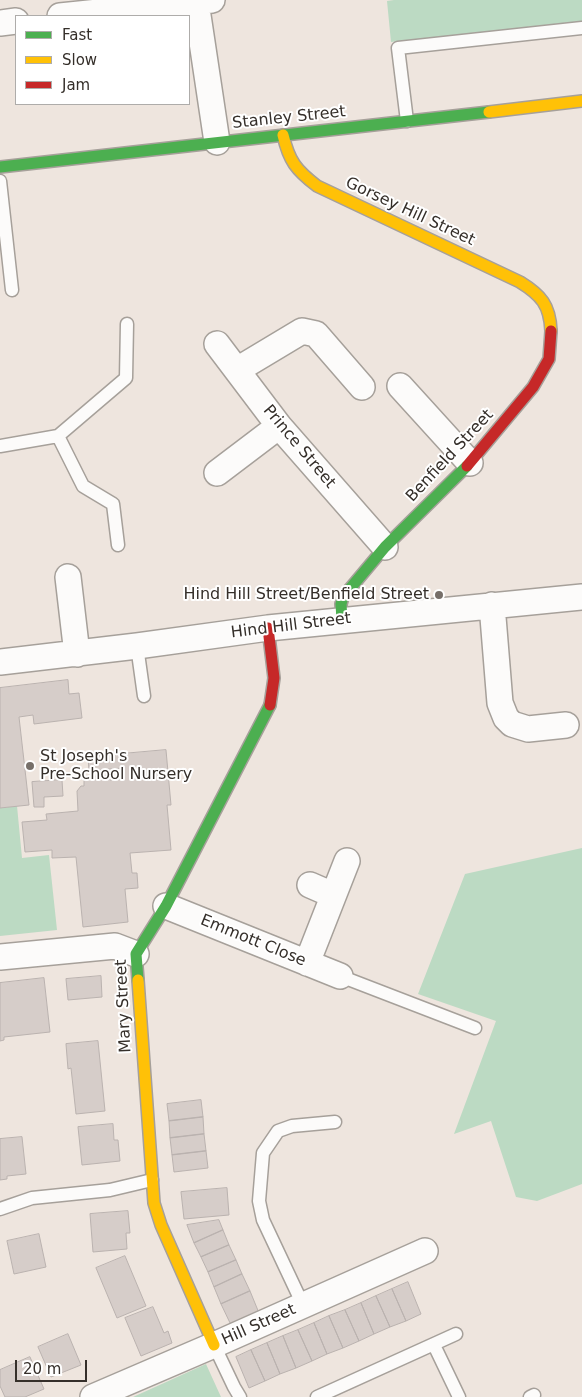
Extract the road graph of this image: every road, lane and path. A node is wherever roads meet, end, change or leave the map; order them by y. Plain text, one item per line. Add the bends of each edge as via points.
1 (189, 2) edge
2 (69, 15) edge
3 (15, 21) edge
4 (0, 23) edge
5 (582, 28) edge
6 (582, 101) edge
7 (407, 121) junction
8 (283, 135) junction
9 (217, 142) junction
10 (0, 167) edge
11 (0, 181) edge
12 (12, 290) dead end
13 (543, 300) joint
14 (128, 324) dead end
15 (217, 344) dead end
16 (237, 370) junction
17 (400, 386) dead end
18 (362, 387) dead end
19 (279, 426) junction
20 (58, 436) junction
21 (0, 446) edge
22 (470, 462) junction
23 (217, 474) dead end
24 (118, 545) dead end
25 (385, 547) junction
26 (68, 578) dead end
27 (582, 597) edge
28 (492, 605) junction
29 (342, 620) junction
30 (268, 628) junction
31 (137, 646) junction
32 (77, 654) junction
33 (0, 662) edge
34 (144, 696) dead end
35 (566, 725) dead end
36 (347, 861) dead end
37 (310, 885) dead end
38 (333, 895) junction
39 (166, 906) junction
40 (136, 954) junction
41 (0, 958) edge
42 (306, 963) junction
43 (340, 976) joint
44 (475, 1028) dead end
45 (335, 1122) dead end
46 (152, 1180) junction
47 (0, 1210) edge
48 (425, 1251) dead end
49 (304, 1305) junction
50 (456, 1334) dead end
51 (214, 1345) junction
52 (434, 1345) junction
53 (92, 1397) edge
54 (240, 1397) edge
55 (317, 1397) edge
56 (459, 1397) edge

1 - 2 street
1 - 9 street
3 - 4 street
5 - 7 lane via 398,48
6 - 7 street, Stanley Street
7 - 8 street, Stanley Street
8 - 9 street, Stanley Street
8 - 13 street, Gorsey Hill Street via 290,162 317,186 520,282
9 - 10 street, Stanley Street
11 - 12 lane
13 - 22 street, Benfield Street via 551,329 549,360 533,387
14 - 20 lane via 126,378
15 - 16 street, Prince Street
16 - 18 street via 302,331 316,334
16 - 19 street, Prince Street
17 - 22 street
19 - 23 street
19 - 25 street, Prince Street
20 - 21 lane
20 - 24 lane via 83,486 113,504
22 - 25 street, Benfield Street
25 - 29 street, Benfield Street via 343,597
26 - 32 street
27 - 28 street, Hind Hill Street
28 - 29 street, Hind Hill Street
28 - 35 street via 500,703 506,718 512,724 528,729
29 - 30 street, Hind Hill Street
30 - 31 street, Hind Hill Street
30 - 39 street, Mary Street via 275,676 269,707
31 - 32 street, Hind Hill Street
31 - 34 lane
32 - 33 street, Hind Hill Street
36 - 38 street
37 - 38 street
38 - 42 street
39 - 40 street, Mary Street
39 - 42 street, Emmott Close
40 - 41 street via 115,946
40 - 46 street, Mary Street
42 - 43 street, Emmott Close
43 - 44 lane
45 - 49 lane via 292,1126 278,1131 264,1153 259,1201 263,1220
46 - 47 lane via 110,1190 32,1198
46 - 51 street, Mary Street via 154,1203 161,1225
48 - 49 street, Hill Street
49 - 51 street, Hill Street
50 - 52 lane
51 - 53 street, Hill Street
51 - 54 lane
52 - 55 lane
52 - 56 lane

